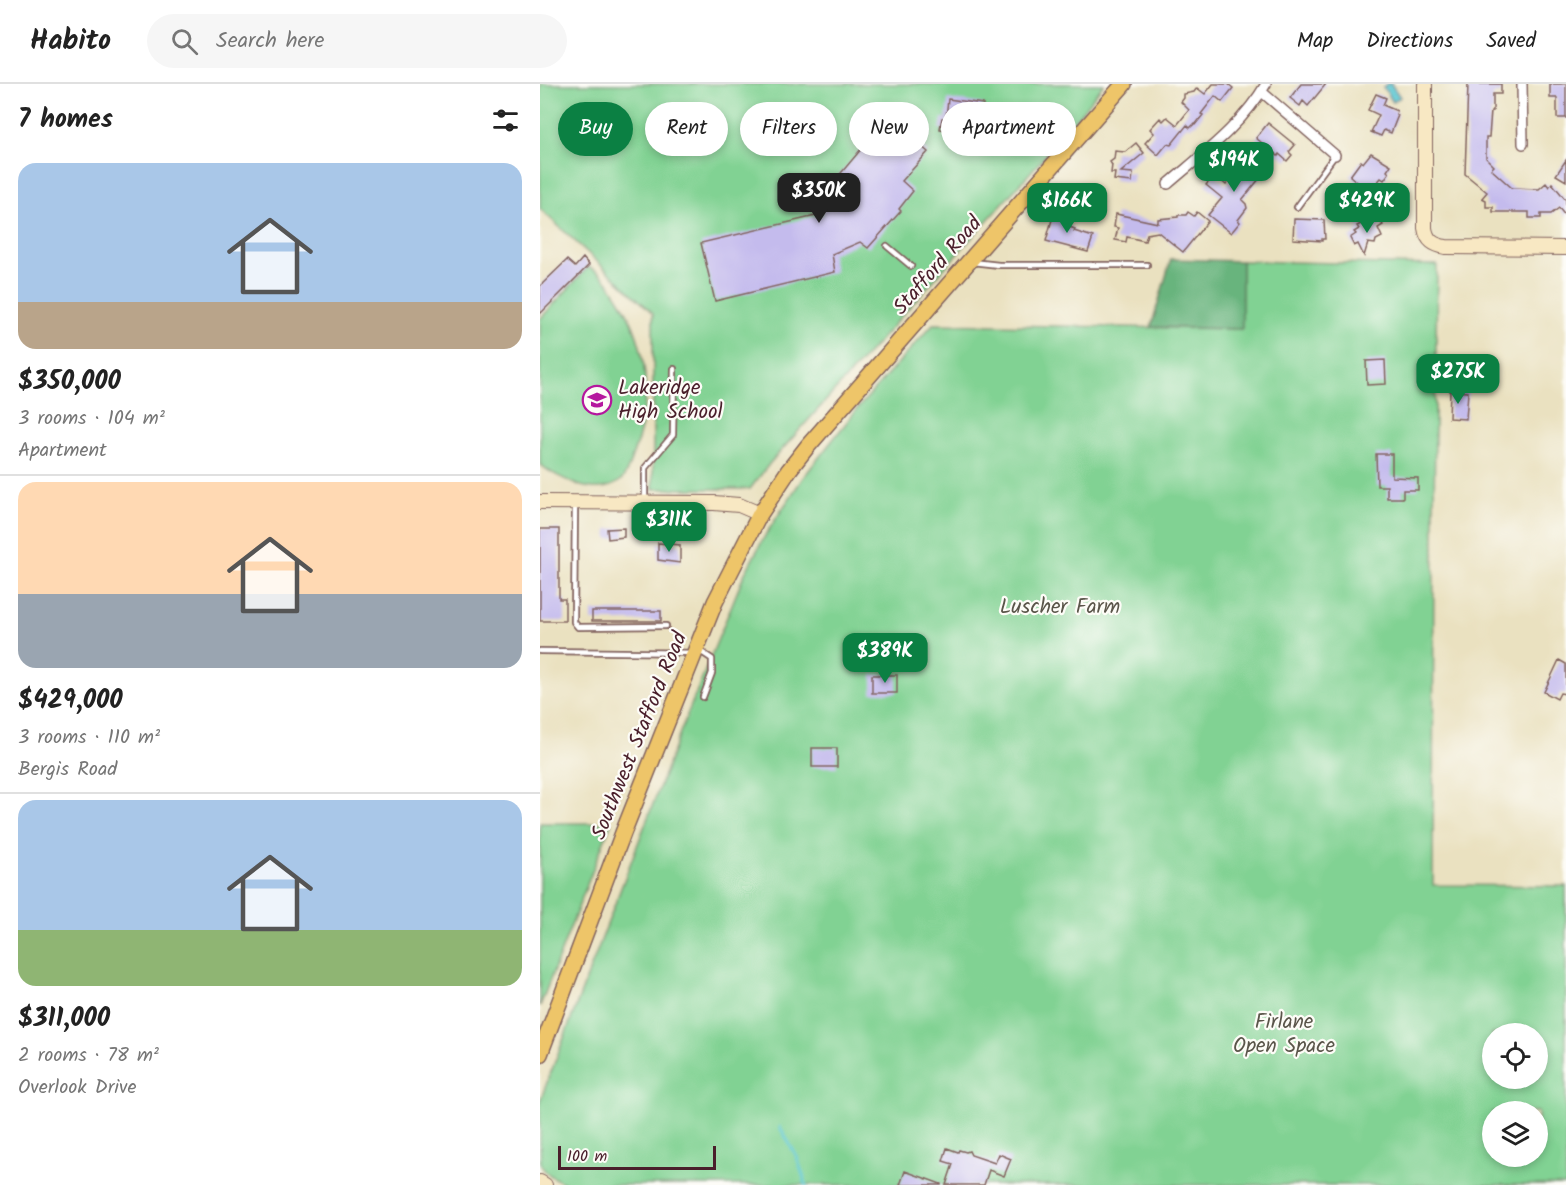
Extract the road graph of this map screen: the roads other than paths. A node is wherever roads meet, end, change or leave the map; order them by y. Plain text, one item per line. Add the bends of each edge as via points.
1 (1124, 84) edge
2 (1425, 84) edge
3 (1522, 84) edge
4 (1264, 88) edge
5 (1523, 144) dead end
6 (1335, 155) joint
7 (1168, 184) dead end
8 (1297, 207) dead end
9 (887, 246) dead end
10 (1566, 248) edge
11 (970, 261) junction
12 (1147, 265) dead end
13 (911, 266) dead end
14 (674, 369) dead end
15 (807, 447) joint
16 (540, 502) edge
17 (575, 502) junction
18 (645, 503) junction
19 (760, 513) junction
20 (666, 626) dead end
21 (540, 651) edge
22 (696, 651) junction
23 (703, 697) dead end
24 (540, 1054) edge
25 (540, 1182) edge
26 (545, 1185) edge

1 - 11 main road, Stafford Road
2 - 10 street via 1425,228 1431,243 1446,247
3 - 5 street
4 - 6 street
4 - 7 street via 1226,135
6 - 8 lane
9 - 13 lane
11 - 12 lane via 999,265
11 - 15 main road, Stafford Road
14 - 18 lane via 673,435 645,468
15 - 19 main road, Southwest Stafford Road
16 - 17 street
17 - 18 street
17 - 20 lane via 574,622 578,627
18 - 19 street via 730,504
19 - 22 main road, Southwest Stafford Road via 724,583
21 - 22 lane
22 - 23 lane via 708,655 713,665
22 - 24 main road, Southwest Stafford Road via 622,833
25 - 26 street

